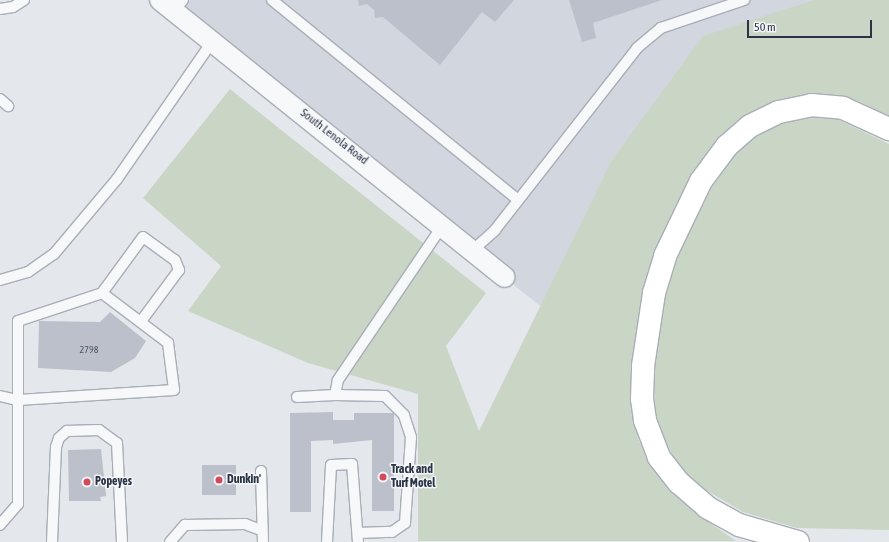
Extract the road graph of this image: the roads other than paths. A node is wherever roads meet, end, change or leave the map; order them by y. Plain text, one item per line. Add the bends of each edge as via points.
1 (272, 0) edge
2 (744, 0) edge
3 (23, 1) edge
4 (172, 4) edge
5 (0, 9) edge
6 (212, 42) junction
7 (889, 129) edge
8 (517, 199) junction
9 (443, 225) junction
10 (473, 250) junction
11 (505, 277) dead end
12 (0, 280) edge
13 (102, 293) junction
14 (142, 320) junction
15 (335, 395) junction
16 (0, 396) edge
17 (297, 397) dead end
18 (18, 400) junction
19 (261, 472) dead end
20 (0, 525) edge
21 (262, 530) junction
22 (358, 537) edge
23 (52, 542) edge
24 (122, 542) edge
25 (170, 542) edge
26 (263, 542) edge
27 (327, 542) edge
28 (798, 542) edge

1 - 8 lane
2 - 8 lane via 661,28 643,43
3 - 5 lane
4 - 6 street, South Lenola Road
6 - 9 street, South Lenola Road
6 - 12 lane via 117,179 54,254 28,272
7 - 28 highway via 843,108 811,105 780,112 750,126 727,146 701,181 665,256 654,293 643,366 642,399 645,420 659,457 679,483 707,507 739,525
8 - 10 lane via 495,230
9 - 10 street, South Lenola Road
9 - 15 lane via 338,380
10 - 11 street, South Lenola Road
13 - 14 lane
13 - 14 lane via 144,237 152,240 176,260 179,270
13 - 18 lane via 18,321
14 - 18 lane via 168,343 174,390
15 - 17 lane
15 - 22 lane via 385,396 404,415 409,428 405,523 392,532
16 - 18 lane
18 - 20 lane via 18,504
19 - 21 lane
21 - 25 lane via 245,524 185,525
21 - 26 lane
22 - 27 lane via 352,464 331,465
23 - 24 lane via 56,447 59,438 67,431 99,430 117,443

